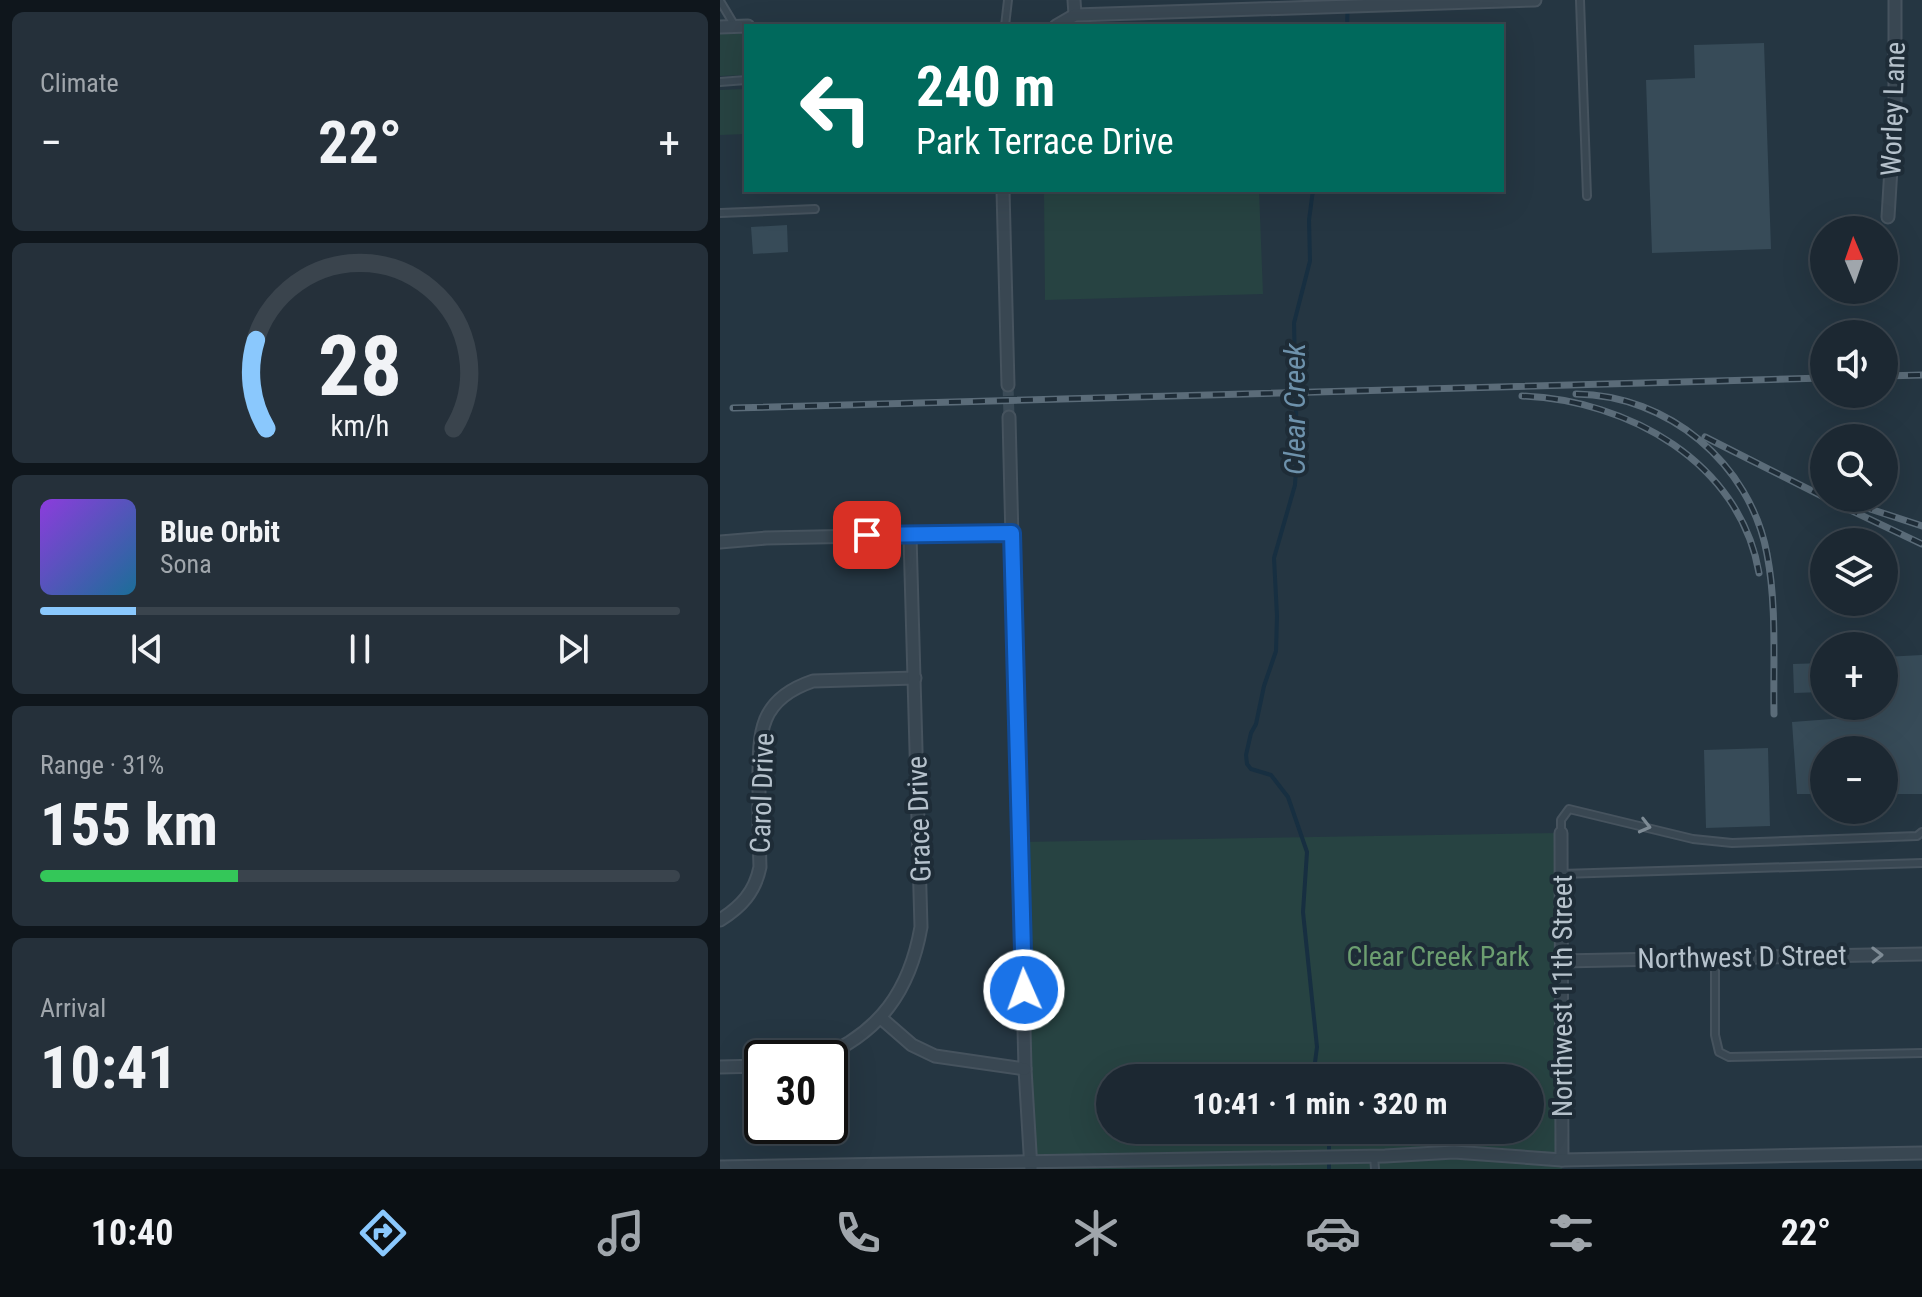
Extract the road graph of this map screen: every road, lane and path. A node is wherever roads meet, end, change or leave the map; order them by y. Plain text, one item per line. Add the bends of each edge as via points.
1 (1008, 0) edge
2 (1074, 0) edge
3 (1535, 0) edge
4 (1580, 0) edge
5 (1895, 0) edge
6 (720, 1) edge
7 (1075, 15) junction
8 (1005, 24) edge
9 (1059, 24) edge
10 (735, 26) junction
11 (744, 26) edge
12 (720, 27) edge
13 (744, 80) edge
14 (720, 82) edge
15 (1003, 192) edge
16 (1587, 196) dead end
17 (815, 209) dead end
18 (720, 213) edge
19 (1888, 216) edge
20 (1008, 385) tunnel mouth
21 (1009, 417) tunnel mouth
22 (1012, 533) junction
23 (910, 536) junction
24 (720, 542) edge
25 (915, 678) junction
26 (1922, 832) edge
27 (1561, 833) joint
28 (1922, 863) edge
29 (1561, 874) junction
30 (720, 920) edge
31 (1922, 954) edge
32 (1715, 958) junction
33 (1561, 961) junction
34 (881, 1018) junction
35 (848, 1042) edge
36 (1922, 1053) edge
37 (744, 1066) edge
38 (720, 1067) edge
39 (1025, 1069) junction
40 (1922, 1153) edge
41 (1370, 1156) junction
42 (1800, 1156) junction
43 (1562, 1160) junction
44 (1623, 1164) edge
45 (1031, 1165) edge
46 (720, 1167) edge
47 (1375, 1169) edge
48 (1801, 1169) edge

1 - 8 lane
2 - 7 street
3 - 7 street
4 - 16 lane
5 - 19 street, Worley Lane
6 - 10 lane
7 - 9 street
10 - 11 street
10 - 12 street
13 - 14 lane
15 - 20 street
17 - 18 lane
21 - 22 street
22 - 23 street
22 - 39 street
23 - 24 street
23 - 25 street, Grace Drive
25 - 30 street, Carol Drive via 813,681 777,701 759,735 757,879 752,893
25 - 34 street, Grace Drive via 921,927 900,991
27 -> 26 lane via 1561,820 1569,809 1693,839 1732,843
27 - 29 street, Northwest 11th Street
28 - 29 lane
29 - 33 street, Northwest 11th Street
32 -> 31 street, Northwest D Street
32 - 33 street, Northwest D Street
32 - 36 lane via 1715,1035 1719,1052 1729,1057
33 - 43 street, Northwest 11th Street
34 - 35 street, Grace Drive
34 - 39 street via 912,1045 935,1056
37 - 38 street
39 - 45 street
40 - 42 street
41 - 43 street via 1454,1152
41 - 45 street
41 - 47 lane
42 - 44 street
42 - 48 street
43 - 44 street
45 - 46 street

